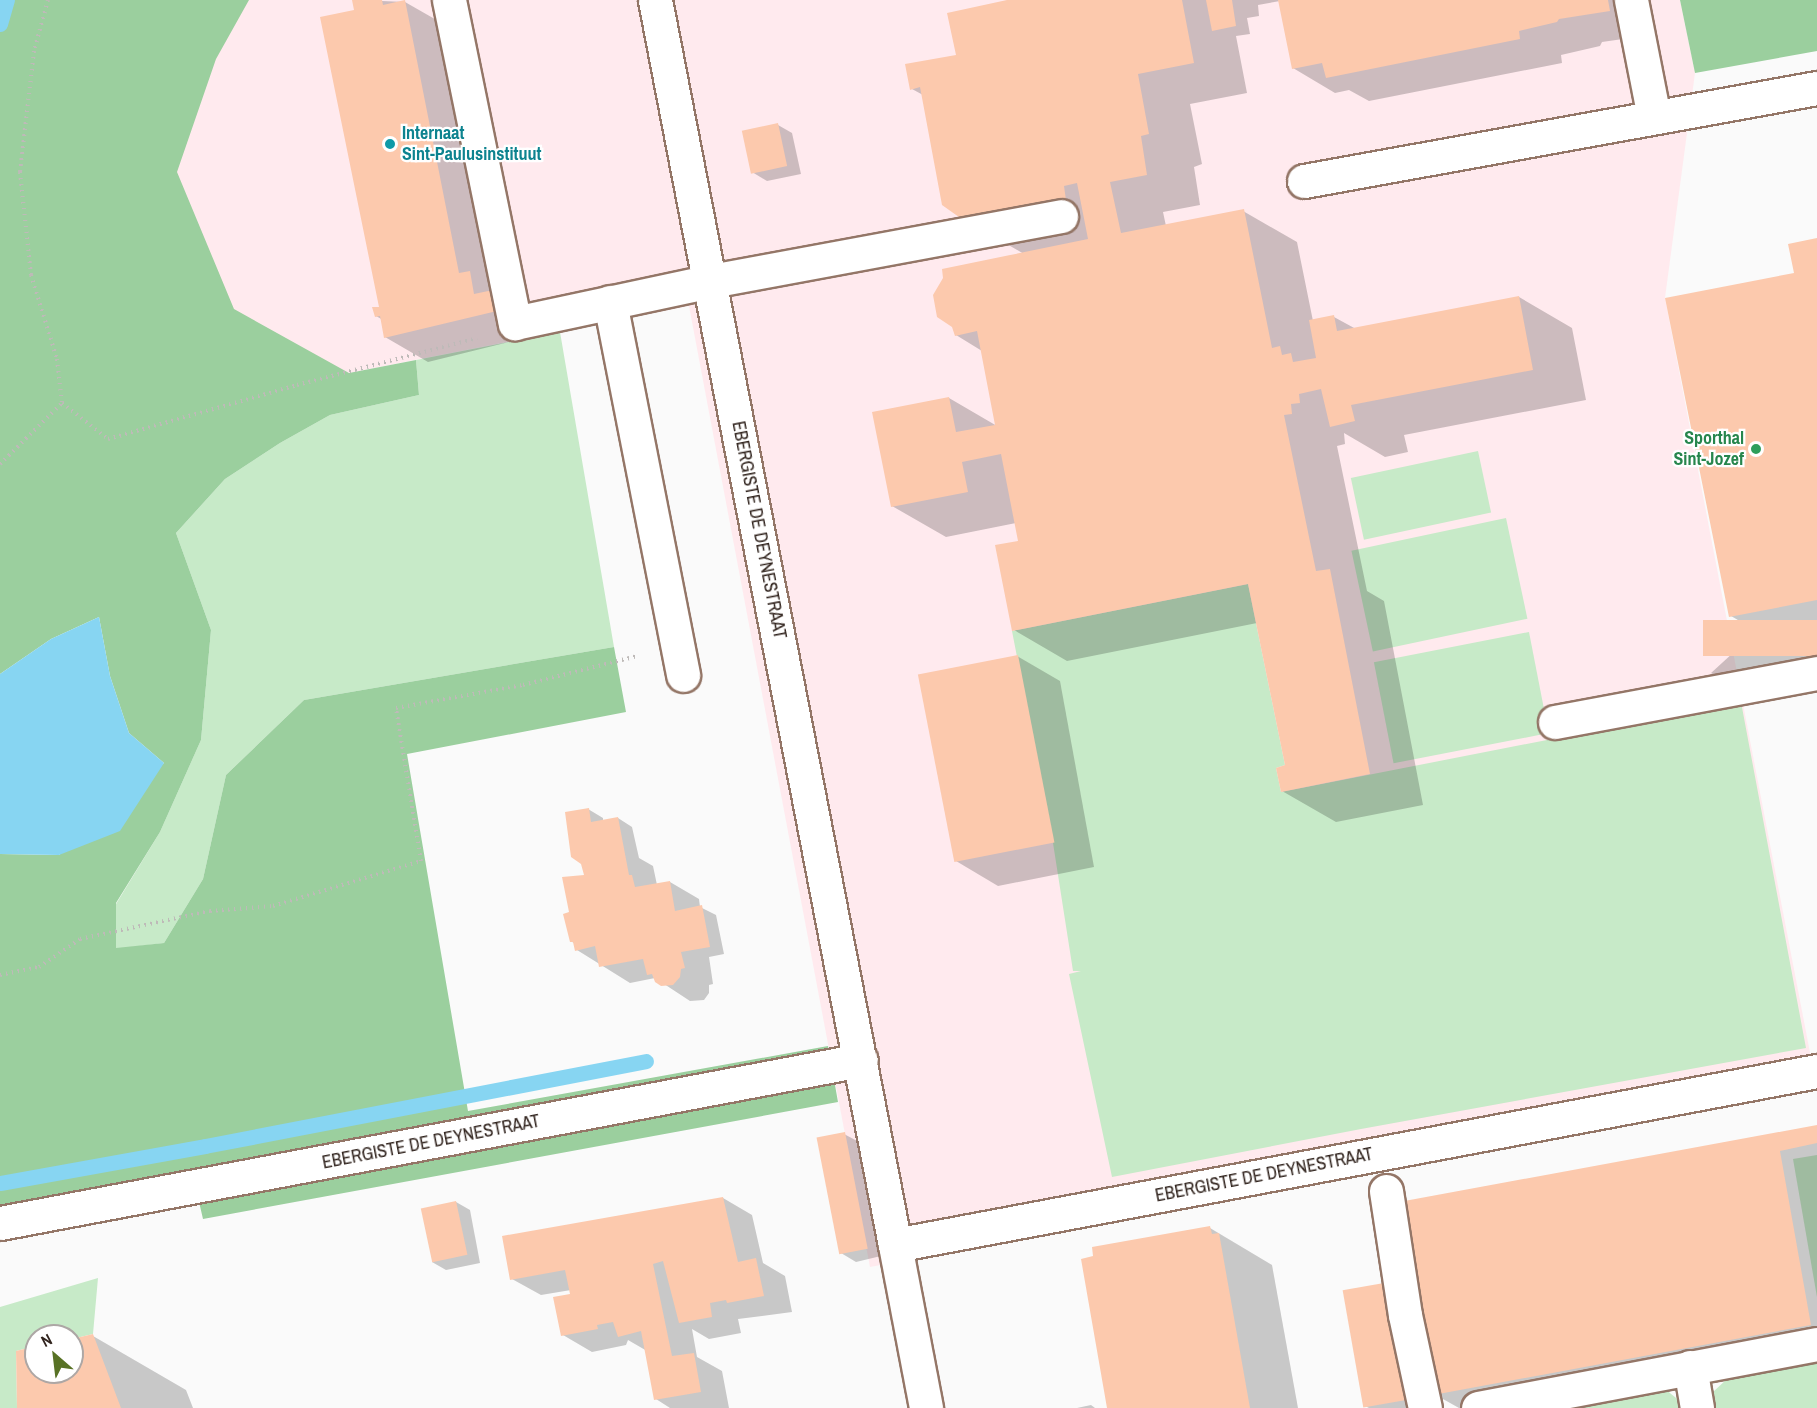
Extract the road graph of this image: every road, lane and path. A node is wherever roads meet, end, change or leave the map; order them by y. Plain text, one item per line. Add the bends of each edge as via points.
1 (48, 0) edge
2 (449, 0) edge
3 (656, 0) edge
4 (1631, 0) edge
5 (1817, 88) edge
6 (1654, 117) junction
7 (1304, 181) dead end
8 (1061, 216) dead end
9 (711, 281) junction
10 (610, 302) junction
11 (515, 323) junction
12 (62, 403) junction
13 (0, 464) edge
14 (680, 661) joint
15 (1817, 673) edge
16 (1555, 722) dead end
17 (0, 975) edge
18 (861, 1060) junction
19 (1817, 1071) edge
20 (1386, 1191) dead end
21 (0, 1223) edge
22 (895, 1245) junction
23 (1817, 1344) edge
24 (1690, 1367) junction
25 (926, 1408) edge
26 (1425, 1408) edge
27 (1478, 1408) edge
28 (1697, 1408) edge

1 - 12 path via 34,51 20,172 32,275 57,359
2 - 11 street
3 - 9 street, EBERGISTE DE DEYNESTRAAT
4 - 6 street
5 - 6 street
6 - 7 street
8 - 9 street
9 - 10 street
9 - 18 street, EBERGISTE DE DEYNESTRAAT
10 - 11 street
10 - 14 street
11 - 12 path via 471,340 108,439
12 - 13 path
14 - 17 path via 396,708 421,861 273,906 210,911 80,939 39,967
15 - 16 street
18 - 21 street, EBERGISTE DE DEYNESTRAAT
18 - 22 street, EBERGISTE DE DEYNESTRAAT
19 - 22 street, EBERGISTE DE DEYNESTRAAT
20 - 26 street via 1405,1315
22 - 25 street
23 - 24 street
24 - 27 street
24 - 28 street

